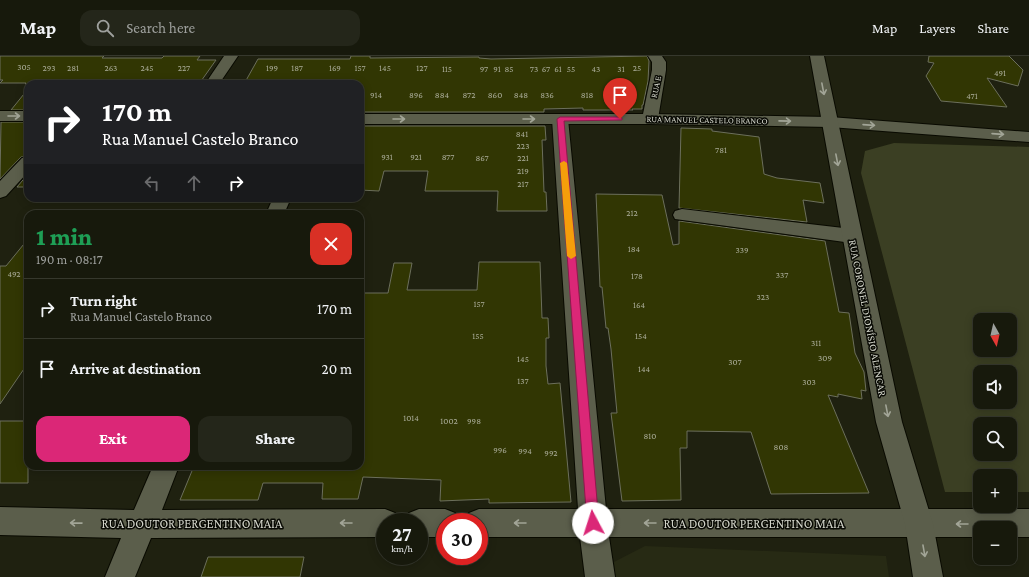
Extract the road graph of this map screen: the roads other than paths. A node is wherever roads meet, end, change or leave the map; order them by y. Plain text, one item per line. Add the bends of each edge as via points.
1 (231, 56) edge
2 (655, 56) edge
3 (817, 56) edge
4 (215, 80) edge
5 (0, 116) edge
6 (24, 116) edge
7 (364, 119) edge
8 (560, 119) junction
9 (650, 119) junction
10 (830, 122) junction
11 (1029, 137) edge
12 (24, 166) edge
13 (0, 192) edge
14 (682, 215) dead end
15 (852, 236) junction
16 (164, 470) edge
17 (0, 521) edge
18 (376, 523) edge
19 (488, 523) edge
20 (593, 523) junction
21 (1029, 523) edge
22 (141, 524) junction
23 (919, 524) junction
24 (120, 577) edge
25 (600, 577) edge
26 (928, 577) edge

1 - 4 street
2 - 9 street, RUA E via 659,75
3 -> 10 street, RUA CORONEL DIONÍSIO ALENCAR
5 -> 6 street
7 -> 8 street, RUA MANUEL CASTELO BRANCO
8 - 9 street, RUA MANUEL CASTELO BRANCO
8 - 20 street
9 -> 10 street, RUA MANUEL CASTELO BRANCO
10 -> 11 street, RUA MANUEL CASTELO BRANCO
10 -> 15 street, RUA CORONEL DIONÍSIO ALENCAR
12 - 13 street
14 - 15 street
15 -> 23 street, RUA CORONEL DIONÍSIO ALENCAR via 889,422
16 - 22 street
22 -> 17 street, RUA DOUTOR PERGENTINO MAIA
18 -> 22 street, RUA DOUTOR PERGENTINO MAIA
20 -> 19 street, RUA DOUTOR PERGENTINO MAIA
23 -> 20 street, RUA DOUTOR PERGENTINO MAIA
20 - 25 street
21 -> 23 street, RUA DOUTOR PERGENTINO MAIA
22 - 24 street
23 -> 26 street, RUA CORONEL DIONÍSIO ALENCAR

